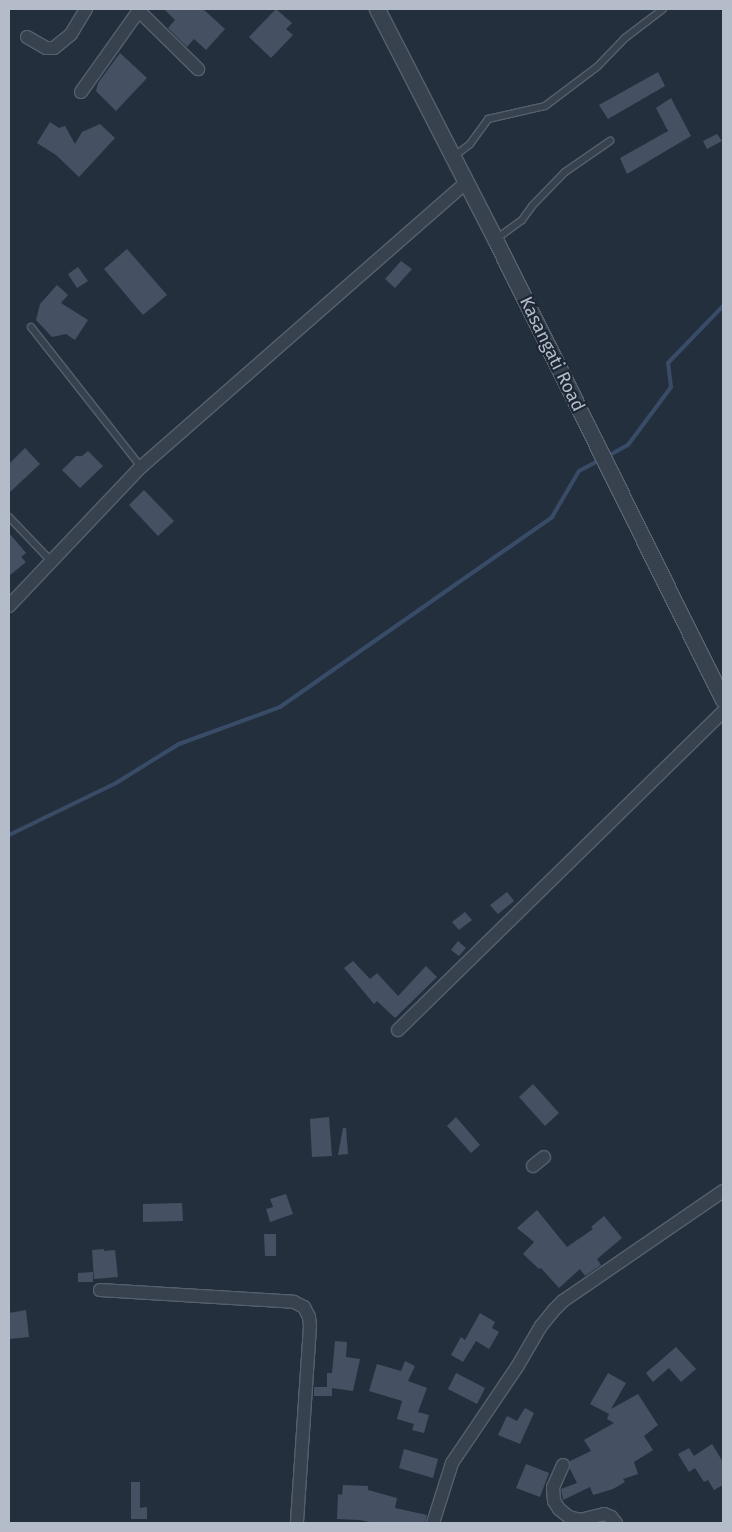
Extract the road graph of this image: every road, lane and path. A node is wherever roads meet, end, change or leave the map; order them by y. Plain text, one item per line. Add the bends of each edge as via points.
1 (86, 9) edge
2 (377, 9) edge
3 (663, 9) edge
4 (139, 10) edge
5 (27, 37) dead end
6 (198, 69) dead end
7 (81, 92) dead end
8 (610, 141) dead end
9 (453, 157) junction
10 (465, 182) junction
11 (495, 239) junction
12 (31, 327) dead end
13 (141, 467) junction
14 (9, 517) edge
15 (52, 562) junction
16 (9, 606) edge
17 (723, 700) edge
18 (723, 712) edge
19 (398, 1030) dead end
20 (544, 1156) dead end
21 (533, 1166) dead end
22 (723, 1191) edge
23 (100, 1290) dead end
24 (564, 1465) dead end
25 (297, 1523) edge
26 (433, 1523) edge
27 (616, 1523) edge

1 - 5 street via 71,34 54,48 46,48
2 - 9 street, Kasangati Road
3 - 9 lane via 625,38 598,66 545,106 488,118 470,144
4 - 6 street
4 - 7 street
8 - 11 lane via 565,172 522,220
9 - 10 street, Kasangati Road
10 - 11 street, Kasangati Road
10 - 13 street
11 - 17 street, Kasangati Road
12 - 13 lane
13 - 15 street
14 - 15 lane
15 - 16 street
18 - 19 street
20 - 21 street
22 - 26 street via 554,1310 452,1463
23 - 25 street via 294,1302 304,1307 310,1326
24 - 27 street via 552,1494 559,1509 580,1520 604,1514

